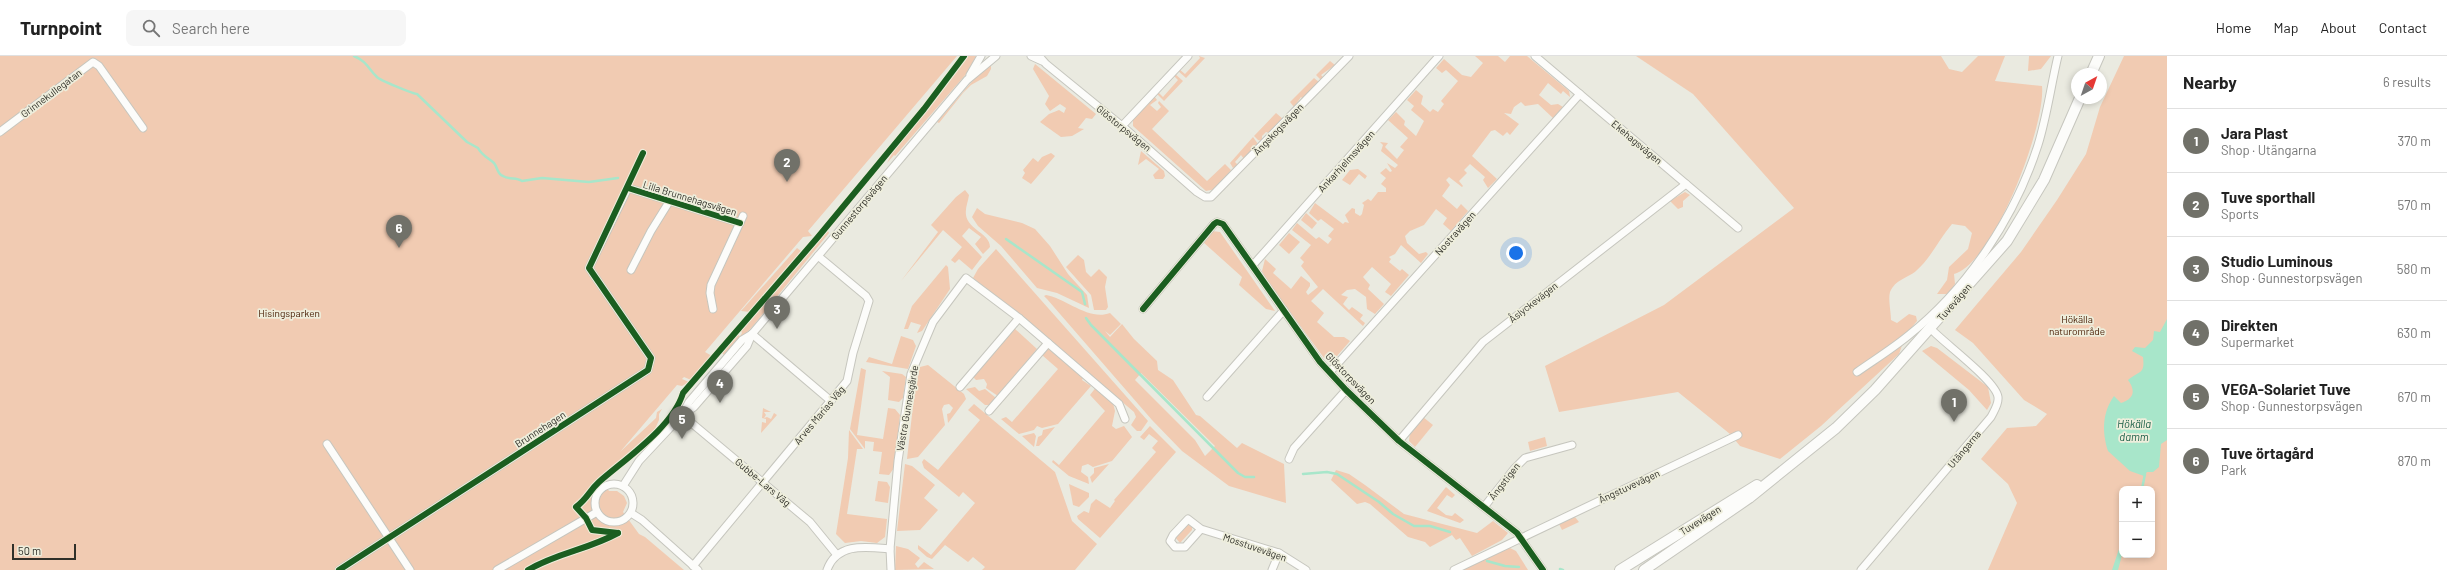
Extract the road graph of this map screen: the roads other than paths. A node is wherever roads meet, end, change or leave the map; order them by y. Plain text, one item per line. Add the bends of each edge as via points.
1 (981, 56) edge
2 (996, 56) edge
3 (1031, 56) edge
4 (1188, 56) edge
5 (1349, 56) edge
6 (1440, 56) edge
7 (1535, 56) edge
8 (2058, 56) edge
9 (2099, 56) edge
10 (1041, 58) edge
11 (2094, 68) edge
12 (967, 80) junction
13 (1580, 94) junction
14 (2077, 104) edge
15 (1122, 126) junction
16 (143, 128) dead end
17 (0, 132) edge
18 (1686, 184) junction
19 (1205, 197) joint
20 (669, 202) junction
21 (1738, 228) dead end
22 (818, 256) junction
23 (1253, 265) junction
24 (589, 268) joint
25 (631, 270) dead end
26 (713, 309) dead end
27 (1143, 309) dead end
28 (1284, 310) junction
29 (1019, 318) junction
30 (1931, 329) junction
31 (752, 334) junction
32 (1048, 342) junction
33 (1330, 372) junction
34 (1857, 372) dead end
35 (960, 387) dead end
36 (1346, 390) junction
37 (1207, 397) dead end
38 (831, 401) junction
39 (989, 412) dead end
40 (682, 415) junction
41 (1125, 419) dead end
42 (1738, 435) dead end
43 (1399, 441) junction
44 (327, 444) dead end
45 (1572, 445) dead end
46 (1289, 459) dead end
47 (1781, 471) junction
48 (763, 482) junction
49 (623, 486) junction
50 (1484, 508) junction
51 (597, 512) junction
52 (631, 513) junction
53 (1201, 529) dead end
54 (1520, 537) junction
55 (389, 538) junction
56 (890, 549) junction
57 (1279, 553) junction
58 (837, 555) junction
59 (696, 568) edge
60 (339, 570) edge
61 (410, 570) edge
62 (497, 570) edge
63 (827, 570) edge
64 (890, 570) edge
65 (1272, 570) edge
66 (1306, 570) edge
67 (1454, 570) edge
68 (1543, 570) edge
69 (1620, 570) edge
70 (1644, 570) edge
71 (1861, 570) edge

1 - 12 street, Gunnestorpsvägen
2 - 12 street, Gunnestorpsvägen
3 - 10 street, Glöstorpsvägen
4 - 15 street
5 - 19 street, Ängskogsvägen via 1216,193
6 - 23 street, Ankarhjelmsvägen
7 - 13 street, Ekehagsvägen
8 - 34 street via 2038,145 2014,202 1983,255 1926,320
9 - 11 main road
10 - 15 street, Glöstorpsvägen
12 - 22 street, Gunnestorpsvägen
13 - 18 street, Ekehagsvägen
13 - 33 street, Nostravägen
14 - 30 main road, Tuvevägen via 2044,180 2007,241
15 - 19 street, Glöstorpsvägen
16 - 17 street, Grinnekullegatan via 99,66 93,62
18 - 21 street, Ekehagsvägen
18 - 43 street, Åslyckevägen via 1483,342
20 - 24 street, Lilla Brunnehagsvägen via 628,188
20 - 25 street, Lilla Brunnehagsvägen
20 - 26 street, Lilla Brunnehagsvägen via 741,220 711,285
22 - 31 street, Gunnestorpsvägen
22 - 38 street, Arves Marias Väg via 866,296 869,304 858,335 847,381
23 - 27 street, Glöstorpsvägen via 1227,228 1217,222
23 - 28 street, Glöstorpsvägen
24 - 55 street, Brunnehagen via 651,358 648,370
28 - 33 street, Glöstorpsvägen
28 - 37 street
29 - 32 street, Västra Gunnesgärde
29 - 35 street
29 - 56 street, Västra Gunnesgärde via 966,278 933,322 917,357 909,388 898,461
30 - 47 main road, Tuvevägen via 1836,428
30 - 71 street, Utängarna via 1994,388 1997,404 1991,417
31 - 38 street
31 - 40 street, Gunnestorpsvägen via 742,340 689,402
32 - 39 street
32 - 41 street, Västra Gunnesgärde via 1119,404
33 - 36 street, Glöstorpsvägen
36 - 43 street, Glöstorpsvägen
36 - 46 street, Glöstorpsvägen via 1294,448
38 - 48 street, Arves Marias Väg
40 - 48 street, Gubbe-Lars Väg
40 - 49 street, Gunnestorpsvägen via 639,461
42 - 54 street, Ängstuvevägen
43 - 50 street, Glöstorpsvägen
44 - 55 street
45 - 50 street, Ängstigen via 1525,458
47 - 69 main road, Tuvevägen
47 - 70 main road, Tuvevägen via 1749,498
48 - 58 street, Gubbe-Lars Väg via 810,522
48 - 59 street, Arves Marias Väg
49 - 51 street via 613,484 602,488 595,498
49 - 52 street via 633,497
50 - 54 street, Glöstorpsvägen
51 - 52 street via 605,520 613,522 625,519
51 - 62 street
52 - 59 street
53 - 57 street, Mosstuvevägen
54 - 67 street
54 - 68 street, Glöstorpsvägen
55 - 60 street, Brunnehagen
55 - 61 street
56 - 58 street via 853,548
56 - 64 street, Västra Gunnesgärde
57 - 65 street
57 - 66 street, Mosstuvevägen
58 - 63 street

